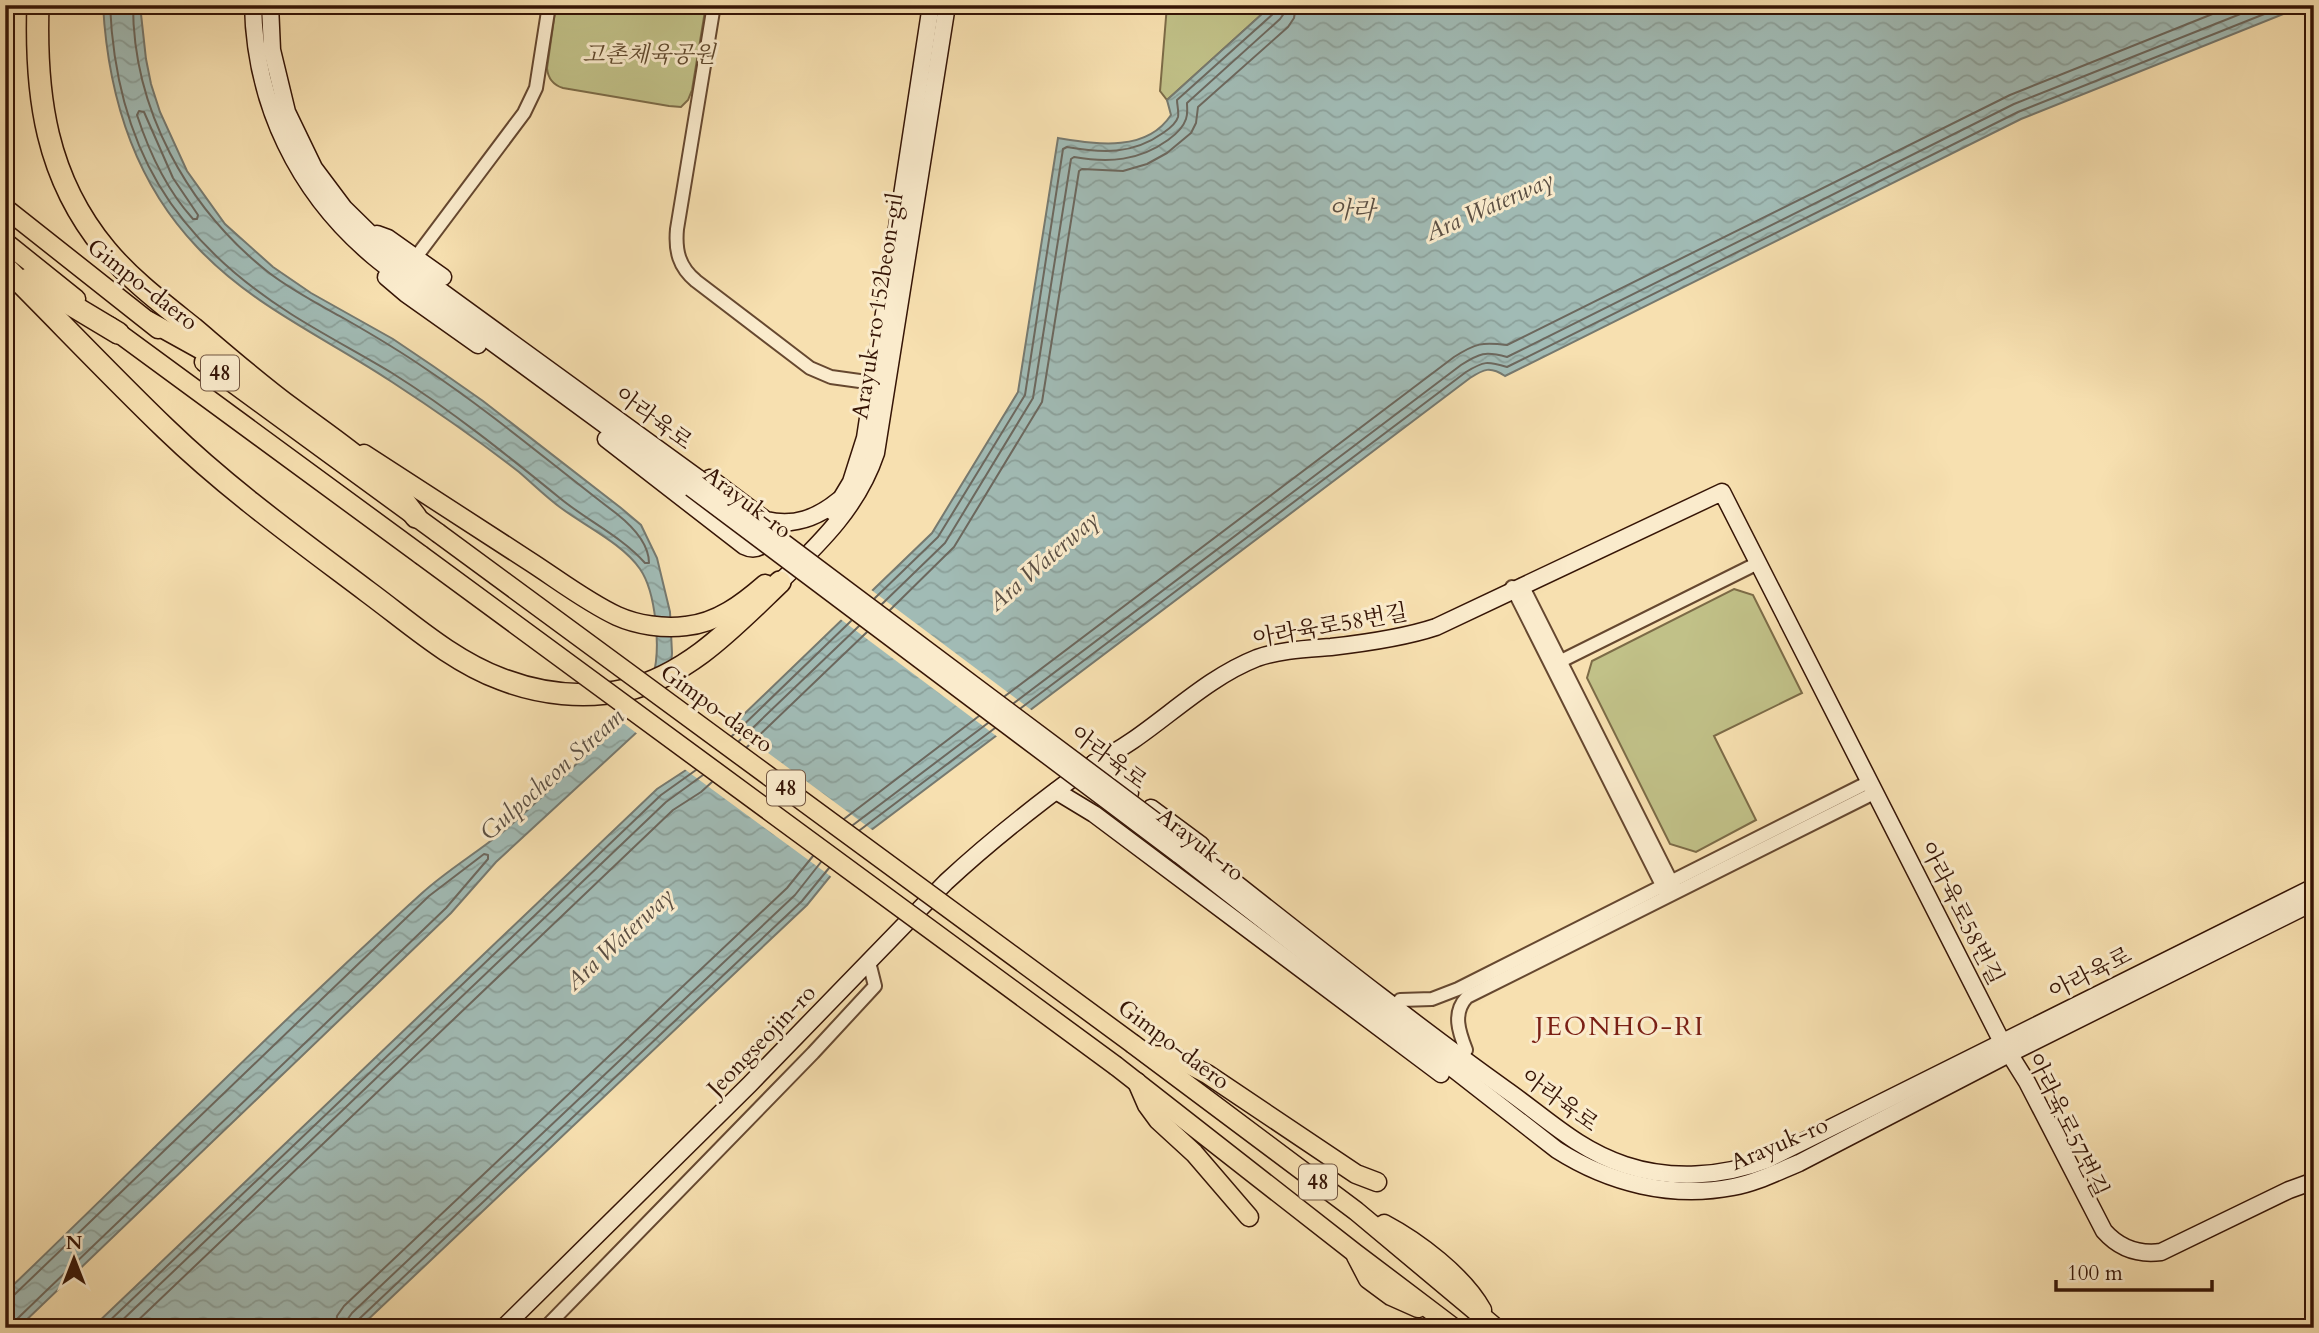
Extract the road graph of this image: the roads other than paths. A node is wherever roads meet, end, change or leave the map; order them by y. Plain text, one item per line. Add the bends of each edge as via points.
1 (36, 5) edge
2 (253, 5) edge
3 (270, 5) edge
4 (549, 5) edge
5 (714, 5) edge
6 (931, 5) edge
7 (947, 5) edge
8 (5, 208) edge
9 (360, 235) junction
10 (5, 242) edge
11 (416, 257) junction
12 (5, 266) edge
13 (149, 321) junction
14 (118, 333) junction
15 (874, 383) junction
16 (274, 396) junction
17 (843, 496) junction
18 (758, 512) junction
19 (416, 517) junction
20 (1758, 563) junction
21 (777, 580) junction
22 (1516, 588) junction
23 (1561, 661) junction
24 (1094, 763) junction
25 (1117, 783) junction
26 (1872, 787) junction
27 (1056, 791) junction
28 (1094, 814) junction
29 (1182, 849) junction
30 (2314, 887) edge
31 (1669, 888) junction
32 (2314, 902) edge
33 (869, 962) junction
34 (1400, 1000) junction
35 (2005, 1048) junction
36 (1466, 1050) junction
37 (1148, 1055) junction
38 (1135, 1079) junction
39 (1508, 1091) junction
40 (1496, 1104) junction
41 (1377, 1182) dead end
42 (2314, 1182) edge
43 (1249, 1217) dead end
44 (1492, 1325) edge
45 (503, 1328) edge
46 (545, 1328) edge
47 (1454, 1328) edge

1 - 16 highway via 47,136 78,213 144,288
2 - 9 street, Arayuk-ro via 262,81 283,140 310,189
3 - 9 street via 275,65 292,125 314,168
4 - 11 street via 533,97
5 - 15 street via 677,229 680,263 696,281 810,368 831,377
6 - 15 street, Arayuk-ro 152beon-gil
7 - 21 street, Arayuk-ro 152beon-gil via 876,453 841,518
8 - 13 main road, Gimpo-daero / 48
9 - 11 street via 388,238
9 - 18 street via 367,260 406,294 753,550 764,545 770,533
9 - 29 street, Arayuk-ro, bridge via 374,257 694,483
10 - 14 main road, 48
11 - 18 street
12 - 14 highway
12 - 21 highway via 167,430 272,521 482,672 557,693 603,693 647,683 686,664 719,639
13 - 16 main road
13 - 19 main road, Gimpo-daero / 48
14 - 38 main road, 48, bridge
15 - 17 street, Arayuk-ro 152beon-gil via 863,449
16 - 19 highway via 358,458 393,488
16 - 21 main road via 629,621 685,627 707,621
17 - 18 street via 817,516 798,522 766,520
17 - 21 street, Arayuk-ro 152beon-gil
19 - 37 main road, Gimpo-daero / 48, bridge
20 - 22 street, 아라육로58번길 via 1722,492
20 - 23 street
20 - 26 street, 아라육로58번길
22 - 23 street
22 - 24 street, 아라육로58번길 via 1412,628 1272,648 1242,658 1182,696
22 - 31 street
23 - 31 street
24 - 25 street
24 - 27 street, 아라육로58번길
25 - 28 street via 1097,801
25 - 34 street
26 - 31 street
26 - 35 street, 아라육로58번길
27 - 28 street
27 - 33 street, Jeongseojin-ro via 970,860
28 - 40 street via 1435,1070
29 - 39 street, 아라육로
29 - 40 street, Arayuk-ro
30 - 35 street, 아라육로
31 - 34 street via 1443,996
31 - 36 street via 1467,997 1458,1020
32 - 35 street, Arayuk-ro
33 - 45 street, Jeongseojin-ro
33 - 46 street via 875,986
34 - 36 street
35 - 39 street, 아라육로 via 1766,1160 1713,1173 1652,1171 1603,1157
35 - 40 street, Arayuk-ro via 1799,1163 1749,1183 1703,1191 1658,1189 1601,1174 1557,1150
35 - 42 street, 아라육로57번길 via 2019,1086 2088,1220 2100,1239 2126,1256 2155,1261 2179,1254
36 - 39 street
37 - 41 main road via 1173,1056 1207,1074 1356,1174
37 - 44 main road, Gimpo-daero / 48 via 1356,1211
38 - 43 main road via 1158,1120 1194,1153
38 - 47 main road, 48

